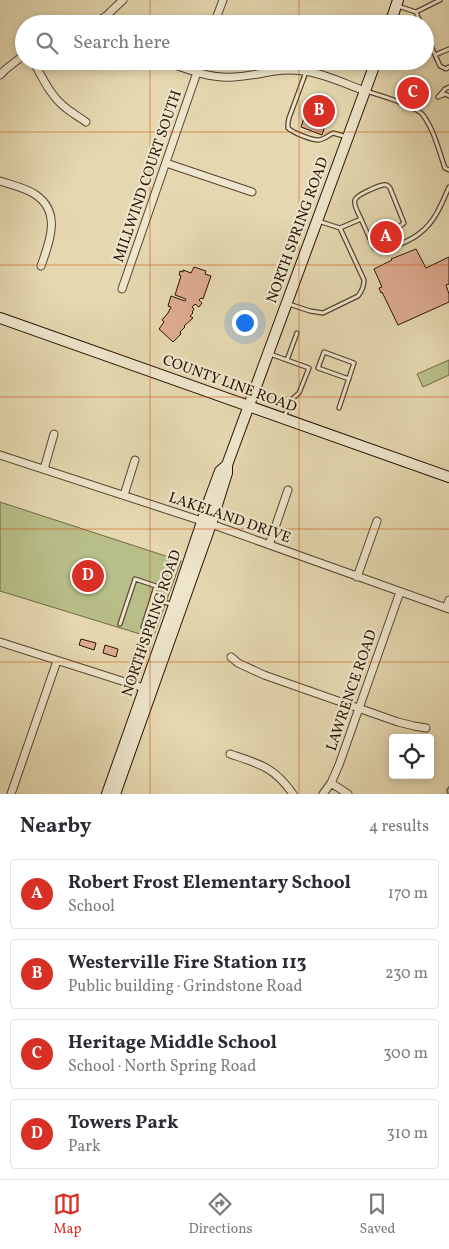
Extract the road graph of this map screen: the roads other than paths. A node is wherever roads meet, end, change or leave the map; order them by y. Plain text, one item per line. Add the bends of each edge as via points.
1 (123, 0) edge
2 (223, 0) edge
3 (440, 0) edge
4 (397, 3) edge
5 (416, 12) junction
6 (107, 15) edge
7 (217, 15) edge
8 (393, 15) edge
9 (417, 15) edge
10 (449, 49) edge
11 (435, 55) joint
12 (15, 62) edge
13 (449, 68) edge
14 (38, 70) edge
15 (191, 70) edge
16 (373, 70) edge
17 (307, 71) junction
18 (197, 72) junction
19 (0, 75) edge
20 (449, 88) edge
21 (365, 91) junction
22 (449, 96) edge
23 (86, 122) dead end
24 (348, 137) junction
25 (166, 163) junction
26 (449, 170) edge
27 (0, 182) edge
28 (449, 187) edge
29 (252, 192) dead end
30 (361, 219) junction
31 (317, 220) junction
32 (340, 228) junction
33 (396, 246) junction
34 (41, 266) dead end
35 (122, 289) dead end
36 (286, 303) junction
37 (0, 318) edge
38 (297, 333) dead end
39 (268, 353) junction
40 (287, 360) junction
41 (309, 368) junction
42 (318, 368) junction
43 (349, 379) junction
44 (249, 406) junction
45 (339, 408) dead end
46 (284, 418) junction
47 (54, 434) dead end
48 (0, 455) edge
49 (135, 460) dead end
50 (44, 469) junction
51 (449, 477) edge
52 (288, 490) dead end
53 (124, 495) junction
54 (377, 521) dead end
55 (207, 522) junction
56 (269, 545) junction
57 (357, 577) junction
58 (400, 592) junction
59 (152, 599) junction
60 (449, 600) edge
61 (178, 606) junction
62 (448, 609) edge
63 (120, 624) dead end
64 (143, 627) dead end
65 (0, 642) edge
66 (230, 657) dead end
67 (57, 661) junction
68 (148, 690) junction
69 (359, 708) junction
70 (426, 728) dead end
71 (230, 754) dead end
72 (331, 783) junction
73 (11, 794) edge
74 (107, 794) edge
75 (115, 794) edge
76 (293, 794) edge
77 (323, 794) edge
78 (348, 794) edge

1 - 6 street
2 - 7 street
3 - 5 lane
4 - 5 lane
4 - 8 main road
5 - 9 lane
10 - 11 lane
11 - 13 lane via 440,66
12 - 19 street
14 - 23 street via 58,101
15 - 18 street
16 - 21 main road, NORTH SPRING ROAD
17 - 18 street via 277,70 224,78
17 - 21 street
17 - 24 lane via 288,128 318,140 333,133
18 - 25 street, MILLWIND COURT SOUTH
20 - 22 lane via 438,97
21 - 24 main road, NORTH SPRING ROAD
21 - 26 lane via 422,113
24 - 31 main road, NORTH SPRING ROAD
25 - 29 street
25 - 35 street, MILLWIND COURT SOUTH
27 - 34 street via 35,194 48,208 51,231
28 - 33 lane via 430,223 420,233
30 - 32 lane
30 - 33 lane via 374,248 381,251
30 - 33 lane via 355,204 357,196 387,185 404,223 392,232
31 - 32 lane
31 - 36 main road, NORTH SPRING ROAD
32 - 36 lane via 364,280 362,292 323,313
36 - 39 main road, NORTH SPRING ROAD
37 - 44 main road, COUNTY LINE ROAD
38 - 40 lane
39 - 40 lane
39 - 44 main road, NORTH SPRING ROAD
40 - 41 lane
41 - 42 lane
41 - 46 lane
42 - 43 lane
42 - 43 lane via 324,352 354,363
43 - 45 lane
44 - 46 main road, COUNTY LINE ROAD
44 - 55 main road, NORTH SPRING ROAD via 227,466 228,473
46 - 51 main road, COUNTY LINE ROAD
47 - 50 street
48 - 50 street, LAKELAND DRIVE
49 - 53 street
50 - 53 street, LAKELAND DRIVE
52 - 56 street
53 - 55 street, LAKELAND DRIVE
54 - 57 street
55 - 56 street, LAKELAND DRIVE
55 - 61 main road, NORTH SPRING ROAD
56 - 57 street, LAKELAND DRIVE
57 - 58 street, LAKELAND DRIVE
58 - 62 street, LAKELAND DRIVE
58 - 69 street, LAWRENCE ROAD
59 - 61 lane
59 - 63 lane via 156,586 135,579
59 - 64 lane
60 - 62 street
61 - 68 main road, NORTH SPRING ROAD
65 - 67 street
66 - 69 street via 264,675
67 - 68 street
67 - 73 street
68 - 74 main road, NORTH SPRING ROAD
68 - 75 main road, NORTH SPRING ROAD
69 - 70 street
69 - 72 street, LAWRENCE ROAD
71 - 76 street via 270,769
72 - 77 street, LAWRENCE ROAD
72 - 78 street

